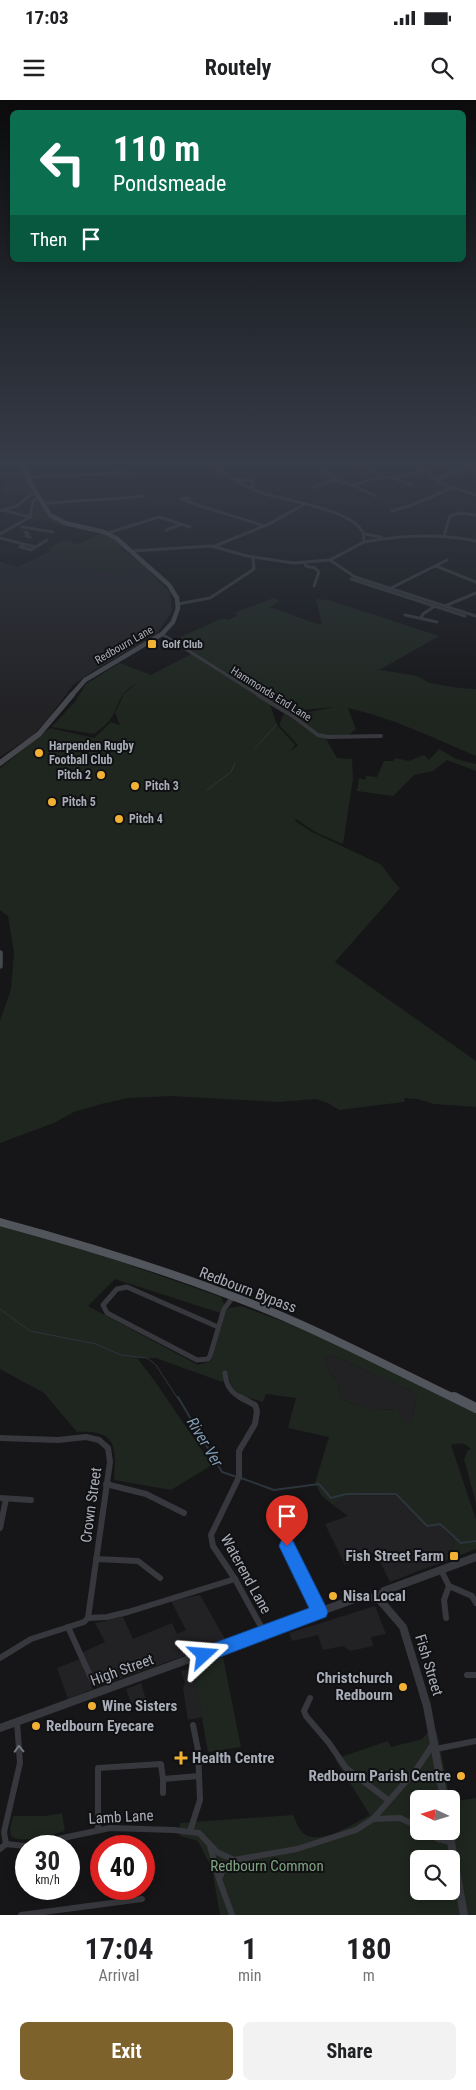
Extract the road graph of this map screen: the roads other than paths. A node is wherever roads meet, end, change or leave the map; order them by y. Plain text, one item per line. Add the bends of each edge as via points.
1 (23, 546) edge
2 (37, 546) edge
3 (125, 546) edge
4 (193, 546) edge
5 (211, 546) edge
6 (215, 546) joint
7 (357, 546) edge
8 (132, 551) junction
9 (253, 557) junction
10 (330, 560) junction
11 (447, 560) dead end
12 (305, 563) junction
13 (436, 566) junction
14 (355, 577) junction
15 (476, 582) edge
16 (314, 586) dead end
17 (391, 588) junction
18 (476, 593) edge
19 (178, 600) junction
20 (435, 606) junction
21 (443, 606) junction
22 (405, 615) dead end
23 (465, 616) dead end
24 (476, 616) edge
25 (420, 618) junction
26 (437, 622) dead end
27 (162, 634) junction
28 (382, 736) dead end
29 (0, 763) edge
30 (0, 953) edge
31 (0, 966) edge
32 (0, 1222) edge
33 (233, 1296) junction
34 (218, 1327) junction
35 (226, 1373) dead end
36 (476, 1408) edge
37 (0, 1438) edge
38 (106, 1484) junction
39 (3, 1499) edge
40 (31, 1500) dead end
41 (184, 1513) dead end
42 (0, 1528) edge
43 (289, 1540) dead end
44 (476, 1557) edge
45 (96, 1559) junction
46 (441, 1570) junction
47 (160, 1578) dead end
48 (235, 1579) junction
49 (449, 1586) junction
50 (378, 1598) junction
51 (476, 1602) edge
52 (320, 1612) junction
53 (88, 1618) junction
54 (446, 1618) dead end
55 (68, 1627) junction
56 (265, 1633) junction
57 (0, 1658) edge
58 (467, 1675) dead end
59 (476, 1675) edge
60 (95, 1688) junction
61 (310, 1698) dead end
62 (17, 1722) junction
63 (193, 1725) dead end
64 (0, 1728) edge
65 (476, 1741) edge
66 (435, 1745) junction
67 (199, 1776) junction
68 (163, 1778) junction
69 (442, 1790) edge
70 (163, 1793) dead end
71 (388, 1800) junction
72 (373, 1819) junction
73 (410, 1823) edge
74 (98, 1830) junction
75 (190, 1831) junction
76 (442, 1840) edge
77 (451, 1842) joint
78 (210, 1845) junction
79 (3, 1846) edge
80 (234, 1860) junction
81 (219, 1879) junction
82 (134, 1900) edge
83 (21, 1915) edge
84 (232, 1915) edge
85 (464, 1915) edge

1 - 2 street via 20,547 31,550
3 - 8 main road
4 - 8 street
5 - 6 street
6 - 9 street
7 - 10 street
8 - 19 main road via 169,585
9 - 12 street
9 - 19 street via 254,569 210,598
10 - 12 street
10 - 14 street
11 - 13 street
12 - 16 street via 319,572
13 - 15 street
13 - 17 street
14 - 17 street
14 - 20 street via 351,579
17 - 21 street
18 - 21 street
19 - 27 main road, Redbourn Lane via 177,614
20 - 21 street
20 - 25 street
21 - 23 street
21 - 24 street
22 - 25 street
25 - 26 street
27 - 28 street, Hammonds End Lane via 318,735
27 - 29 main road, Redbourn Lane via 85,680 39,734
30 - 31 main road
32 - 33 main road, Redbourn Bypass via 75,1242
33 - 34 street
33 - 36 main road, Redbourn Bypass
34 - 34 street via 208,1359 200,1361 107,1313 103,1305 117,1289 127,1288
35 - 48 street, Waterend Lane via 227,1387 255,1405 257,1411 252,1431 239,1451 239,1477 211,1535 213,1546
37 - 38 street, Crown Street via 58,1440 86,1437 99,1440 110,1454
38 - 41 street via 154,1498
38 - 45 street, Crown Street
39 - 40 street
39 - 42 street
43 - 52 street via 287,1546
44 - 46 street, High Street
45 - 47 street via 138,1562
45 - 53 street, Crown Street
46 - 49 street
46 - 50 street, High Street via 384,1590
48 - 53 street via 203,1592 147,1607
48 - 56 street, Waterend Lane
49 - 51 street via 472,1596
49 - 54 street via 444,1600
50 - 52 street, High Street via 360,1597
50 - 66 street, Fish Street via 397,1616 403,1627
52 - 56 street, High Street
53 - 55 street
55 - 57 street via 30,1639
55 - 60 street
56 - 60 street, High Street
58 - 59 street
60 - 62 street, High Street
61 - 71 street via 304,1711 306,1716 342,1764
62 - 64 street, High Street
79 -> 62 street, Lamb Lane via 20,1762
63 - 67 street
65 - 66 street
66 - 69 street, Fish Street
66 - 71 street
67 - 68 street
67 - 75 street via 200,1800
68 - 70 street
68 - 74 street via 161,1764 98,1768
71 - 72 street
72 - 73 street via 400,1818
72 - 80 street via 356,1830 329,1840
74 - 75 street, Lamb Lane
74 - 79 street, Lamb Lane via 25,1846
75 - 78 street via 199,1833
76 - 77 street
77 - 85 street
78 - 80 street
78 - 81 street
80 - 81 street
81 - 84 street
82 - 83 street

